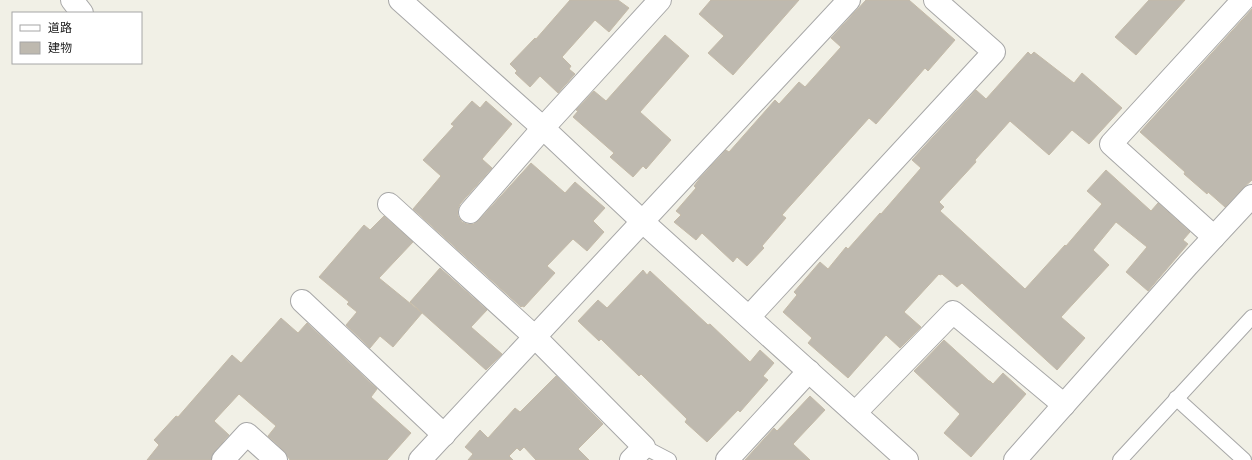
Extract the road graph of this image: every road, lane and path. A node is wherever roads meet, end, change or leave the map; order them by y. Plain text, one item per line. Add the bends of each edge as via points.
1 (72, 0) edge
2 (400, 0) edge
3 (660, 0) edge
4 (849, 0) edge
5 (935, 0) edge
6 (1243, 0) edge
7 (81, 12) edge
8 (543, 128) junction
9 (1252, 196) edge
10 (389, 204) dead end
11 (470, 212) dead end
12 (643, 222) junction
13 (1214, 237) junction
14 (302, 301) dead end
15 (749, 317) junction
16 (1252, 317) edge
17 (535, 337) junction
18 (809, 371) junction
19 (1176, 398) junction
20 (1064, 405) junction
21 (855, 413) junction
22 (444, 435) junction
23 (637, 453) edge
24 (426, 458) edge
25 (223, 460) edge
26 (276, 460) edge
27 (669, 460) edge
28 (727, 460) edge
29 (907, 460) edge
30 (1015, 460) edge
31 (1120, 460) edge
32 (1244, 460) edge

1 - 7 street
2 - 8 street
3 - 8 street
4 - 12 street
5 - 15 street via 994,52
6 - 13 street via 1111,144
8 - 11 street
8 - 12 street
9 - 13 street
10 - 17 street
12 - 15 street
12 - 17 street
13 - 20 street
14 - 22 street
15 - 18 street
16 - 19 lane
17 - 22 street
17 - 23 street
18 - 21 street
18 - 28 street
19 - 31 lane
19 - 32 lane
20 - 21 street via 953,312
20 - 30 street
21 - 29 street
22 - 24 street
23 - 27 lane
25 - 26 street via 247,434

